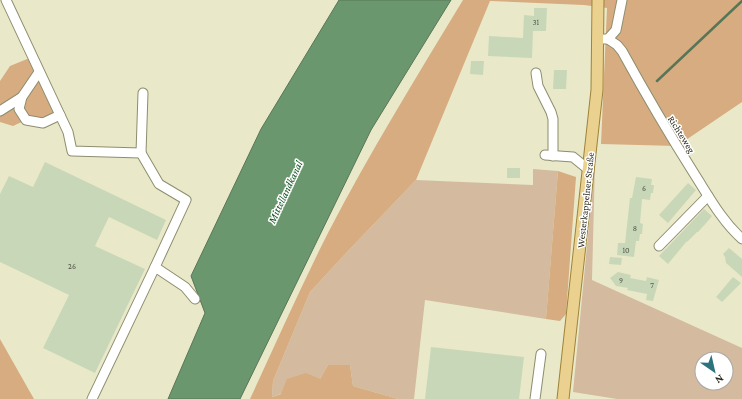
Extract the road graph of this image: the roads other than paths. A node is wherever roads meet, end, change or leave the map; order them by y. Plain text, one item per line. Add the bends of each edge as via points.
1 (6, 0) edge
2 (598, 0) edge
3 (622, 0) edge
4 (603, 39) junction
5 (39, 72) junction
6 (536, 73) dead end
7 (143, 93) dead end
8 (22, 97) junction
9 (0, 111) edge
10 (60, 115) junction
11 (141, 153) junction
12 (589, 170) junction
13 (708, 196) junction
14 (742, 239) edge
15 (659, 246) dead end
16 (155, 267) junction
17 (195, 299) dead end
18 (540, 354) dead end
19 (92, 399) edge
20 (535, 399) edge
21 (563, 399) edge

1 - 5 street
2 - 4 main road, Westerkappelner Straße
3 - 4 street via 616,30
4 - 12 main road, Westerkappelner Straße
4 - 13 street, Richteweg via 617,45 622,51 663,125
5 - 8 street
5 - 10 street
6 - 12 street via 538,86 553,120 549,156 573,157
7 - 11 street
8 - 9 street
8 - 10 street via 19,109 26,120 43,123
10 - 11 street via 68,132 72,151
11 - 16 street via 159,184 186,200
12 - 21 main road, Westerkappelner Straße
13 - 14 street, Richteweg via 725,221
13 - 15 street
16 - 17 street via 186,287
16 - 19 street
18 - 20 street

